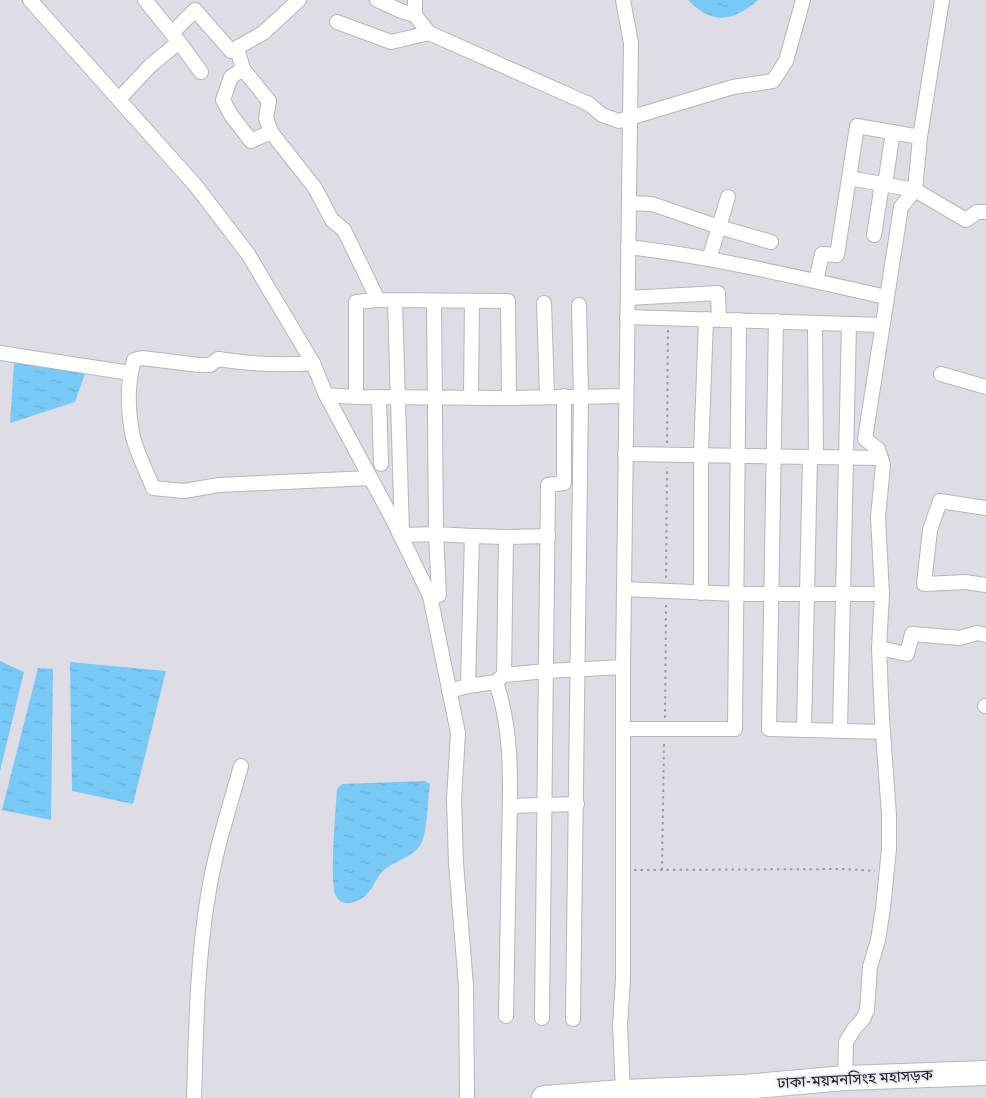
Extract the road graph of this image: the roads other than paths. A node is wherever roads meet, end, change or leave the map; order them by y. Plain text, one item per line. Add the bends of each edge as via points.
1 (30, 0) edge
2 (145, 0) edge
3 (299, 0) edge
4 (377, 0) edge
5 (415, 0) edge
6 (623, 0) edge
7 (803, 0) edge
8 (942, 0) edge
9 (415, 15) junction
10 (337, 22) dead end
11 (430, 33) junction
12 (176, 38) junction
13 (236, 48) junction
14 (243, 68) junction
15 (201, 72) dead end
16 (118, 98) junction
17 (630, 118) junction
18 (271, 132) junction
19 (893, 132) junction
20 (920, 137) junction
21 (849, 178) junction
22 (884, 184) junction
23 (916, 190) junction
24 (728, 196) dead end
25 (629, 203) junction
26 (986, 212) edge
27 (719, 227) junction
28 (874, 235) dead end
29 (771, 242) dead end
30 (628, 247) junction
31 (709, 259) junction
32 (816, 281) junction
33 (886, 297) junction
34 (628, 298) junction
35 (378, 300) junction
36 (395, 301) junction
37 (434, 301) junction
38 (472, 301) junction
39 (544, 303) dead end
40 (579, 305) dead end
41 (627, 317) junction
42 (713, 319) junction
43 (739, 320) junction
44 (776, 321) junction
45 (814, 323) junction
46 (849, 324) junction
47 (882, 325) junction
48 (0, 353) edge
49 (313, 363) junction
50 (130, 373) junction
51 (941, 374) dead end
52 (986, 387) edge
53 (326, 395) junction
54 (435, 396) junction
55 (547, 396) junction
56 (564, 396) junction
57 (581, 396) junction
58 (626, 396) junction
59 (356, 397) junction
60 (379, 397) junction
61 (397, 397) junction
62 (471, 397) junction
63 (509, 398) junction
64 (626, 454) junction
65 (701, 454) junction
66 (738, 455) junction
67 (774, 456) junction
68 (813, 457) junction
69 (846, 457) junction
70 (881, 458) junction
71 (381, 464) dead end
72 (370, 478) junction
73 (986, 508) edge
74 (400, 534) junction
75 (436, 534) junction
76 (472, 536) junction
77 (548, 536) junction
78 (506, 537) junction
79 (986, 585) edge
80 (624, 589) junction
81 (701, 593) junction
82 (737, 594) junction
83 (772, 594) junction
84 (808, 594) junction
85 (843, 594) junction
86 (882, 594) junction
87 (430, 596) junction
88 (986, 635) edge
89 (879, 648) junction
90 (623, 667) junction
91 (577, 670) junction
92 (547, 671) junction
93 (500, 678) junction
94 (468, 686) junction
95 (449, 691) junction
96 (623, 729) junction
97 (804, 730) junction
98 (840, 730) junction
99 (883, 732) junction
100 (241, 766) dead end
101 (545, 804) junction
102 (577, 804) junction
103 (510, 806) junction
104 (506, 1016) dead end
105 (542, 1018) dead end
106 (573, 1019) dead end
107 (986, 1072) edge
108 (845, 1078) junction
109 (623, 1092) junction
110 (194, 1098) edge
111 (467, 1098) edge
112 (544, 1098) edge

1 - 16 street
2 - 12 street
3 - 13 street via 263,33
4 - 9 street
5 - 9 street
6 - 17 street via 631,43
7 - 17 street via 786,61 773,81 733,87
8 - 20 street
9 - 11 street
10 - 11 street via 391,42
11 - 17 street via 589,104 602,114 619,121
12 - 13 street via 195,10 231,51
12 - 15 street
12 - 16 street
13 - 14 street
14 - 18 street via 269,101 266,118
14 - 18 street via 231,77 223,100 251,142
16 - 49 street via 196,186 248,254
17 - 25 street
18 - 35 street via 315,188 332,220 344,230
19 - 20 street
19 - 21 street via 856,126
19 - 22 street
20 - 23 street
21 - 22 street
21 - 32 street via 836,255 822,254
22 - 23 street
22 - 28 street
23 - 26 street via 966,220 977,212
23 - 33 street via 900,208
24 - 27 street
25 - 27 street via 652,204
25 - 30 street
27 - 29 street
27 - 31 street
30 - 31 street
30 - 34 street
31 - 32 street
32 - 33 street
33 - 47 street
34 - 41 street
34 - 42 street via 718,293
35 - 36 street
35 - 59 street via 356,302
36 - 37 street
36 - 61 street
37 - 38 street
37 - 54 street
38 - 62 street
38 - 63 street via 508,301
39 - 55 street
40 - 57 street
41 - 42 street
41 - 58 street
42 - 43 street
42 - 65 street
43 - 44 street
43 - 66 street
44 - 45 street
44 - 67 street
45 - 46 street
45 - 68 street
46 - 47 street
46 - 69 street
47 - 70 street via 865,439 878,449
48 - 50 street
49 - 50 street via 285,366 218,359 210,365 199,365 136,358
49 - 53 street
50 - 72 street via 129,406 133,438 153,488 184,492 219,485
51 - 52 street
53 - 59 street
53 - 72 street
54 - 61 street
54 - 62 street
54 - 75 street
55 - 56 street
55 - 63 street
56 - 57 street
56 - 77 street via 564,483 548,485
57 - 58 street
57 - 91 street
58 - 64 street
59 - 60 street
60 - 61 street
60 - 71 street
61 - 74 street
62 - 63 street
64 - 65 street
64 - 80 street
65 - 66 street
65 - 81 street
66 - 67 street
66 - 82 street
67 - 68 street
67 - 83 street
68 - 69 street
68 - 84 street
69 - 70 street
69 - 85 street
70 - 86 street via 878,532
72 - 74 street
73 - 79 street via 940,501 930,530 924,584 965,582
74 - 75 street
74 - 87 street
75 - 76 street
75 - 87 street via 439,595
76 - 78 street
76 - 94 street
77 - 78 street
77 - 92 street
78 - 93 street
80 - 81 street
80 - 90 street
81 - 82 street
82 - 83 street
82 - 96 street via 735,729
83 - 84 street
83 - 97 street via 769,729
84 - 85 street
84 - 97 street
85 - 86 street
85 - 98 street
86 - 89 street
87 - 95 street
88 - 89 street via 977,633 960,638 912,634 907,654
89 - 99 street
90 - 91 street
90 - 96 street
91 - 92 street
91 - 102 street
92 - 93 street
92 - 101 street
93 - 94 street
93 - 103 street via 509,740
94 - 95 street
95 - 111 street via 458,733 454,800 466,986
96 - 109 street via 623,980 620,1025
97 - 98 street
98 - 99 street
99 - 108 street via 889,815 887,872 878,940 870,967 867,1010 846,1042
100 - 110 street via 220,838 207,904 197,1005
101 - 102 street
101 - 103 street
101 - 105 street
102 - 106 street
103 - 104 street
107 - 108 highway, ঢাকা-ময়মনসিংহ মহাসড়ক
108 - 109 highway, ঢাকা-ময়মনসিংহ মহাসড়ক
109 - 112 highway, ঢাকা-ময়মনসিংহ মহাসড়ক

